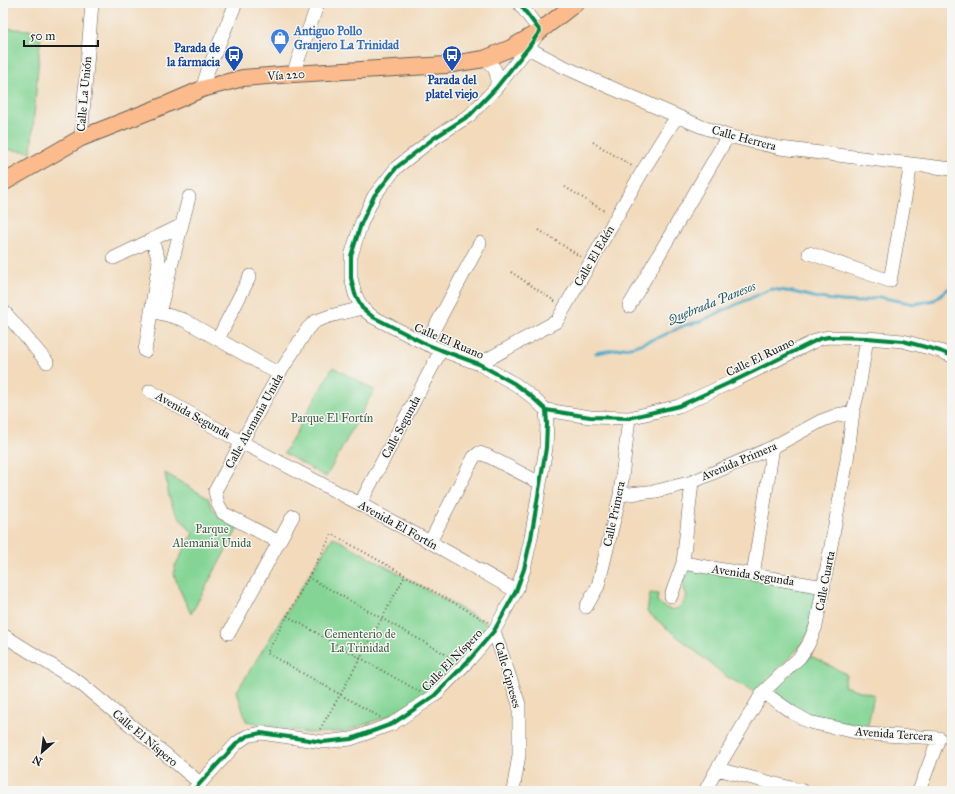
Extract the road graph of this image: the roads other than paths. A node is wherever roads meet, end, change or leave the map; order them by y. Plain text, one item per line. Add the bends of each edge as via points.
1 (88, 3) edge
2 (236, 3) edge
3 (318, 3) edge
4 (519, 3) edge
5 (576, 3) edge
6 (540, 31) junction
7 (528, 48) junction
8 (484, 59) junction
9 (293, 74) junction
10 (496, 88) junction
11 (202, 89) junction
12 (677, 116) junction
13 (728, 136) junction
14 (81, 138) junction
15 (911, 164) junction
16 (952, 169) edge
17 (3, 183) edge
18 (189, 197) dead end
19 (182, 225) junction
20 (152, 240) junction
21 (480, 244) dead end
22 (809, 253) dead end
23 (114, 258) dead end
24 (250, 276) dead end
25 (629, 306) dead end
26 (362, 308) junction
27 (3, 310) edge
28 (155, 312) junction
29 (867, 338) junction
30 (218, 339) junction
31 (426, 344) junction
32 (441, 350) junction
33 (145, 351) dead end
34 (952, 356) edge
35 (47, 362) dead end
36 (479, 364) junction
37 (279, 374) junction
38 (150, 392) dead end
39 (546, 410) junction
40 (853, 412) junction
41 (629, 418) junction
42 (241, 442) junction
43 (773, 447) junction
44 (279, 462) joint
45 (692, 482) junction
46 (540, 483) junction
47 (620, 495) junction
48 (360, 504) junction
49 (293, 516) dead end
50 (279, 542) junction
51 (430, 542) junction
52 (683, 563) junction
53 (753, 575) junction
54 (824, 587) junction
55 (516, 591) junction
56 (671, 596) dead end
57 (586, 607) dead end
58 (495, 629) junction
59 (229, 633) dead end
60 (5, 640) edge
61 (763, 692) junction
62 (717, 769) junction
63 (196, 787) edge
64 (513, 791) edge
65 (705, 791) edge
66 (803, 791) edge
67 (919, 791) edge

1 - 14 street, Calle La Unión
2 - 11 street
3 - 9 street
4 - 6 street
5 - 6 main road, Vía 220
6 - 7 street
6 - 8 main road, Vía 220 via 511,48
7 - 10 street
7 - 12 street, Calle Herrera via 560,65
8 - 9 main road, Vía 220 via 446,65
8 - 10 street via 496,71
9 - 11 main road, Vía 220 via 243,78
10 - 26 street via 470,115 434,138 397,167 374,196 360,224 352,256 351,278
11 - 14 main road, Vía 220
12 - 13 street, Calle Herrera
12 - 36 street, Calle El Edén via 557,321
13 - 15 street, Calle Herrera via 780,148
13 - 25 street
14 - 17 main road, Vía 220
15 - 16 street, Calle Herrera
15 - 22 street via 890,281
18 - 19 street
19 - 20 street
19 - 28 street
20 - 23 street
20 - 28 street via 159,261
21 - 31 street
24 - 30 street
26 - 31 street, Calle El Ruano via 373,317
26 - 37 street, Calle Alemania Unida via 316,321 308,328
27 - 35 street
28 - 30 street via 184,320
28 - 33 street
29 - 34 street, Calle El Ruano via 903,341
29 - 40 street, Calle Cuarta
29 - 41 street, Calle El Ruano via 819,339 678,406
30 - 37 street
31 - 32 street, Calle El Ruano
32 - 36 street, Calle El Ruano
32 - 48 street, Calle Segunda
36 - 39 street, Calle El Ruano via 515,384
37 - 42 street, Calle Alemania Unida
38 - 42 street, Avenida Segunda
39 - 41 street, Calle El Ruano via 590,417
39 - 46 street, Calle El Níspero via 546,448
40 - 43 street, Avenida Primera via 821,421
40 - 54 street, Calle Cuarta
41 - 47 street, Calle Primera
42 - 44 street, Avenida Segunda
42 - 50 street, Calle Alemania Unida via 215,491 218,504 223,513
43 - 45 street, Avenida Primera
43 - 53 street
44 - 48 street, Avenida El Fortín
45 - 47 street, Avenida Primera via 656,491
45 - 52 street
46 - 51 street via 479,453 474,457
46 - 55 street, Calle El Níspero via 531,538
47 - 57 street, Calle Primera via 598,586
48 - 51 street, Avenida El Fortín
49 - 50 street
50 - 59 street
51 - 55 street, Avenida El Fortín
52 - 53 street, Avenida Segunda
52 - 56 street
53 - 54 street, Avenida Segunda
54 - 61 street, Calle Cuarta via 816,626 808,645 800,657
55 - 58 street, Calle El Níspero
58 - 63 street, Calle El Níspero via 434,696 392,724 351,738 324,742 261,733 247,736 237,743
58 - 64 street, Calle Cipreses via 519,704 519,755
60 - 63 street, Calle El Níspero via 80,683
61 - 62 street, Calle Cuarta
61 - 67 street, Avenida Tercera via 793,714 810,722 865,734 939,738
62 - 65 street, Calle Cuarta
62 - 66 street

